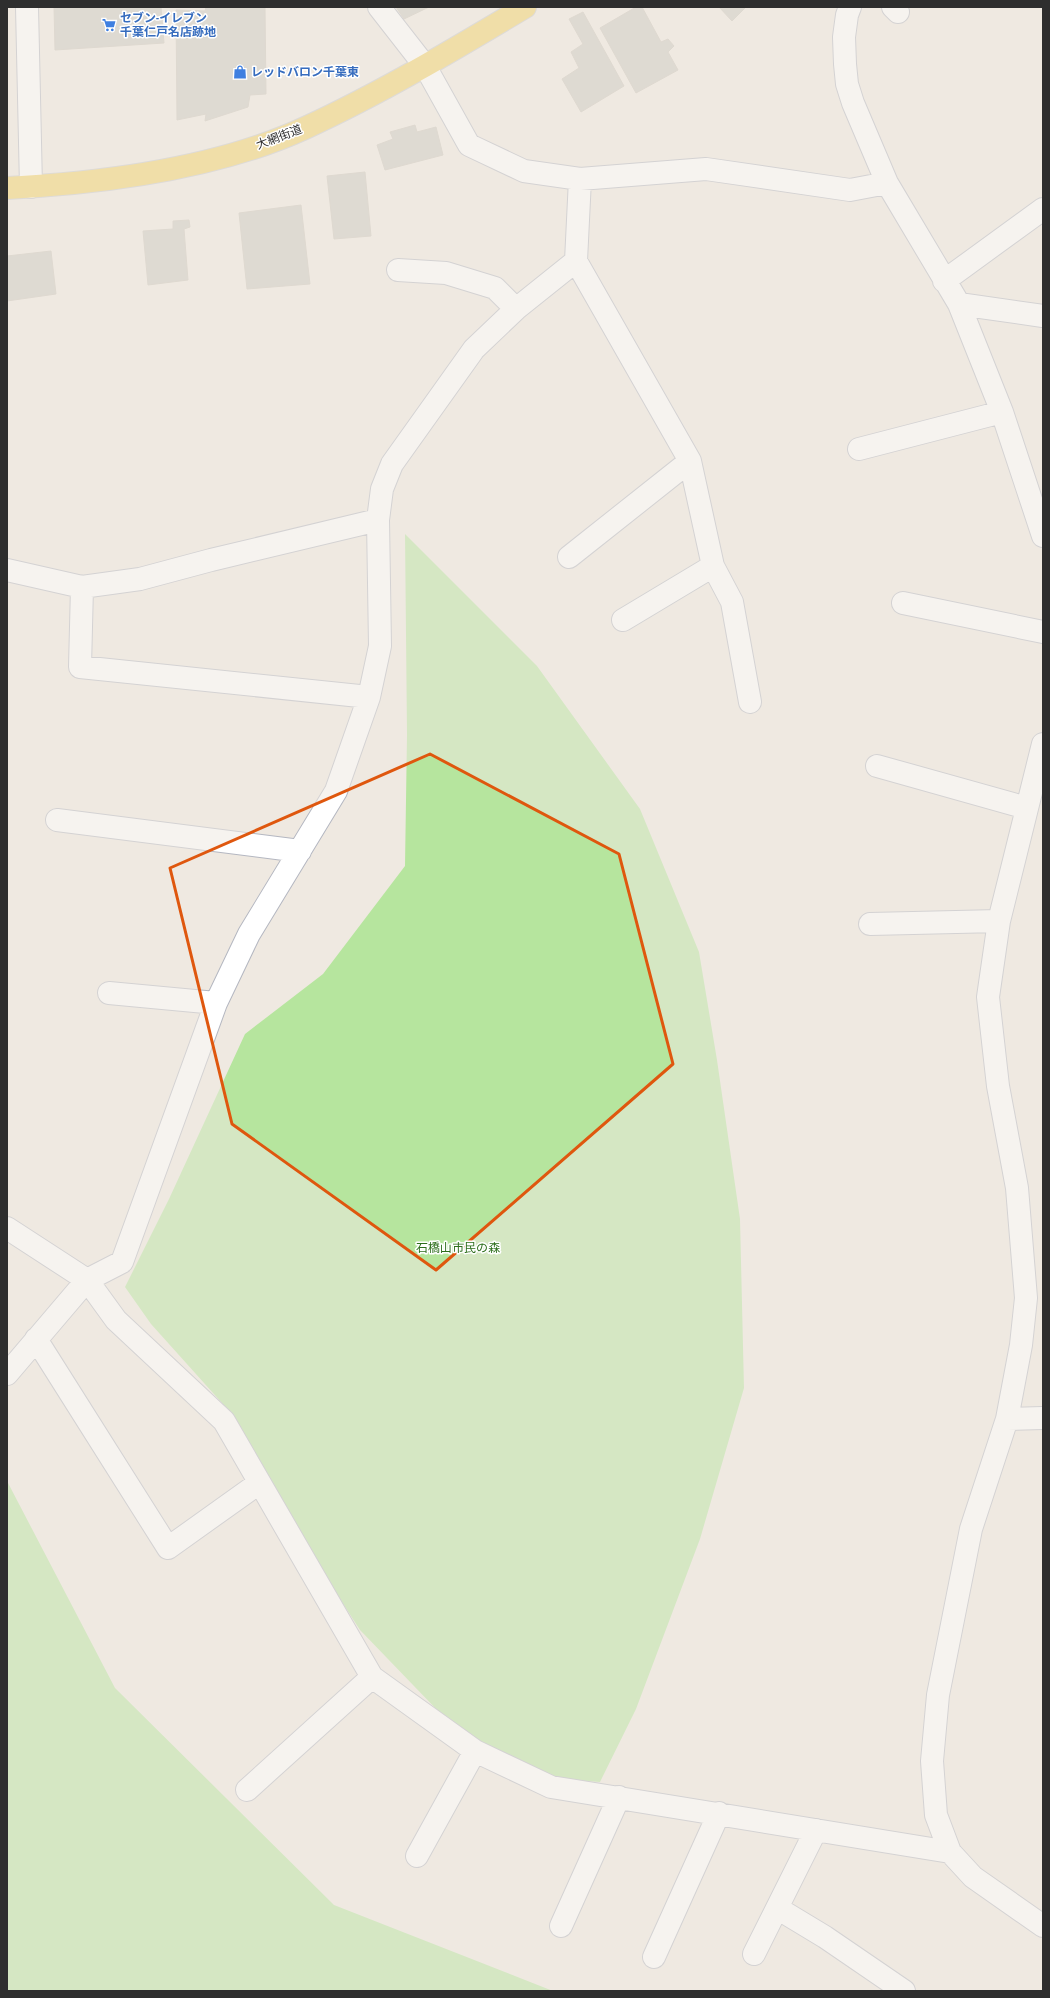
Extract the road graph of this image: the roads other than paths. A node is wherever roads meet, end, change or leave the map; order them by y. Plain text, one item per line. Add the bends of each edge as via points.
1 (27, 7) edge
2 (379, 7) edge
3 (525, 7) edge
4 (850, 7) edge
5 (425, 66) junction
6 (580, 179) junction
7 (887, 183) junction
8 (31, 187) junction
9 (7, 188) edge
10 (1043, 209) edge
11 (576, 261) junction
12 (398, 270) dead end
13 (944, 281) junction
14 (959, 304) junction
15 (516, 309) junction
16 (1043, 316) edge
17 (1002, 412) junction
18 (859, 449) dead end
19 (690, 461) junction
20 (378, 520) junction
21 (1043, 536) edge
22 (569, 557) dead end
23 (713, 566) junction
24 (7, 570) edge
25 (82, 587) junction
26 (903, 602) dead end
27 (623, 620) dead end
28 (1043, 632) edge
29 (368, 697) junction
30 (750, 702) dead end
31 (1043, 744) edge
32 (877, 766) dead end
33 (1027, 808) junction
34 (57, 820) dead end
35 (300, 851) junction
36 (999, 921) junction
37 (870, 924) dead end
38 (109, 993) dead end
39 (216, 1003) junction
40 (7, 1228) edge
41 (86, 1280) junction
42 (36, 1339) junction
43 (7, 1374) edge
44 (1043, 1418) edge
45 (1007, 1419) junction
46 (259, 1483) junction
47 (372, 1677) junction
48 (475, 1751) junction
49 (247, 1790) dead end
50 (620, 1797) junction
51 (719, 1813) junction
52 (816, 1830) junction
53 (950, 1852) junction
54 (417, 1856) dead end
55 (777, 1908) junction
56 (560, 1926) dead end
57 (1043, 1926) edge
58 (754, 1954) dead end
59 (654, 1958) dead end
60 (904, 1991) edge

1 - 8 street
2 - 5 street
3 - 5 main road, 大網街道
4 - 7 street via 844,37 847,84
5 - 6 street via 469,145 524,171
5 - 8 main road, 大網街道 via 304,128 250,149 189,165 109,180
6 - 7 street via 706,170 850,190
6 - 11 street
7 - 13 street
8 - 9 main road, 大網街道
10 - 13 street
11 - 15 street
11 - 19 street
12 - 15 street via 446,273 495,288
13 - 14 street
14 - 16 street
14 - 17 street
15 - 20 street via 474,349 392,464 382,490
17 - 18 street
17 - 21 street
19 - 22 street
19 - 23 street
20 - 25 street via 140,579
20 - 29 street via 380,646
23 - 27 street
23 - 30 street via 732,602
24 - 25 street
25 - 29 street via 80,667
26 - 28 street
29 - 35 street via 336,791
31 - 33 street
32 - 33 street
33 - 36 street
34 - 35 street
35 - 39 street via 249,934
36 - 37 street
36 - 45 street via 988,997 998,1086 1017,1188 1026,1298 1021,1345
38 - 39 street
39 - 41 street via 122,1262
40 - 41 street
41 - 42 street
41 - 46 street via 116,1320 224,1421
42 - 43 street
42 - 46 street via 168,1548
44 - 45 street
45 - 53 street via 971,1529 938,1695 932,1760 934,1792 936,1815
46 - 47 street
47 - 48 street
47 - 49 street
48 - 50 street via 551,1787
48 - 54 street
50 - 51 street
50 - 56 street
51 - 52 street
51 - 59 street
52 - 53 street
52 - 55 street
53 - 57 street via 973,1877
55 - 58 street
55 - 60 street

